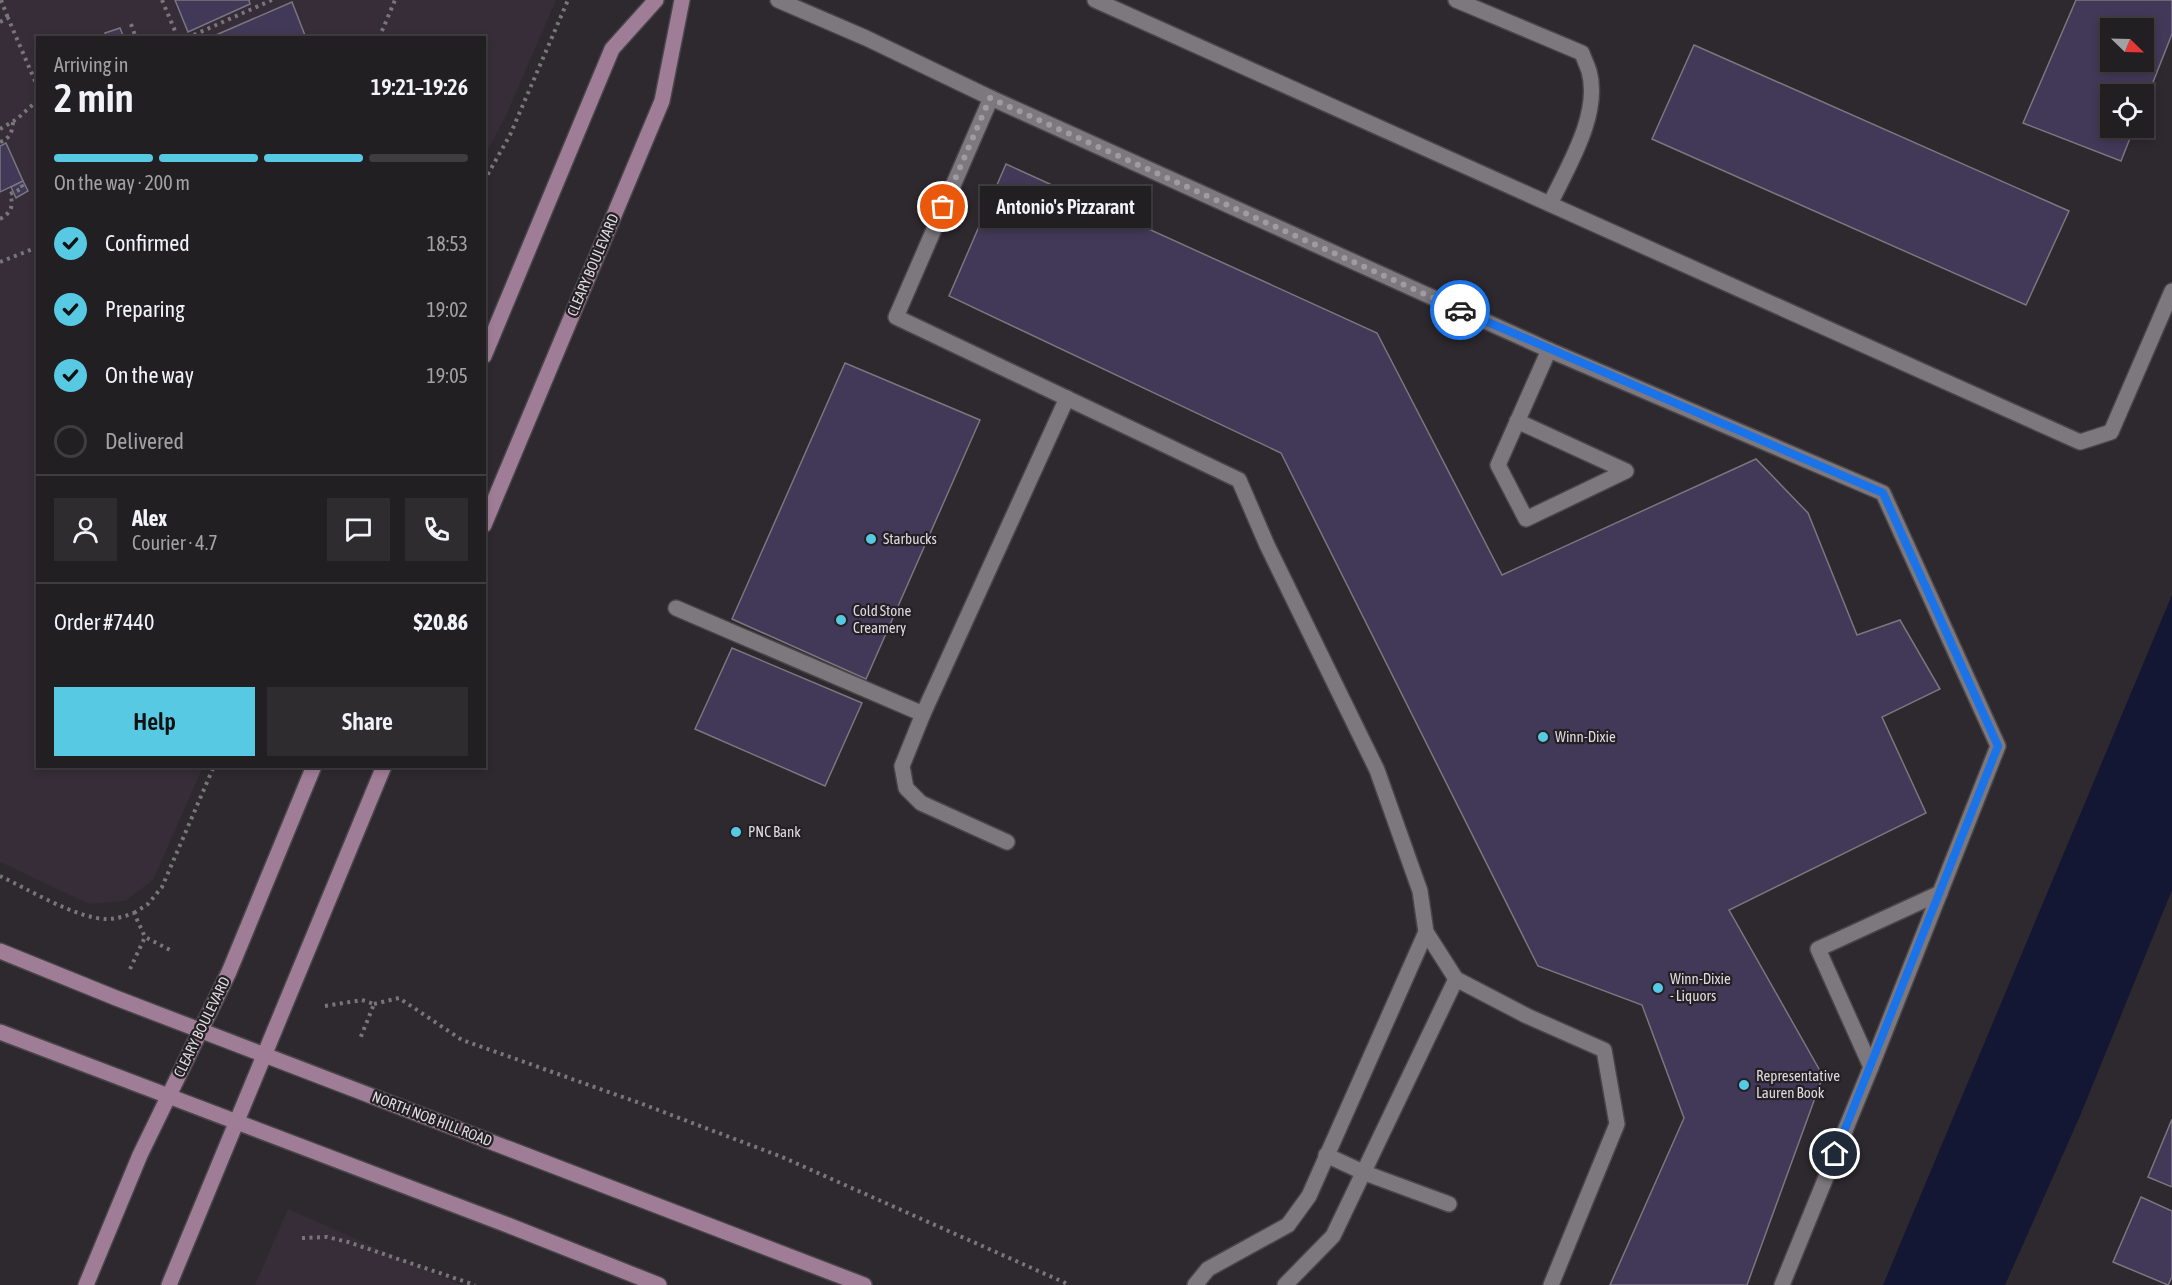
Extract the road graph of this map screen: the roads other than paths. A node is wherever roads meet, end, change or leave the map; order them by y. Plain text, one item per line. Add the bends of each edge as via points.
1 (656, 0) edge
2 (682, 0) edge
3 (778, 0) edge
4 (1095, 0) edge
5 (1456, 0) edge
6 (990, 98) junction
7 (1550, 204) junction
8 (2172, 291) edge
9 (1549, 350) junction
10 (486, 351) edge
11 (1067, 398) junction
12 (1517, 421) junction
13 (486, 520) edge
14 (676, 608) dead end
15 (923, 714) junction
16 (313, 768) edge
17 (383, 768) edge
18 (1008, 842) dead end
19 (1940, 893) junction
20 (1426, 932) junction
21 (0, 951) edge
22 (1456, 979) junction
23 (201, 1030) junction
24 (0, 1032) edge
25 (264, 1054) junction
26 (1871, 1067) junction
27 (168, 1098) junction
28 (237, 1124) junction
29 (1326, 1155) junction
30 (1365, 1173) junction
31 (1449, 1204) dead end
32 (86, 1285) edge
33 (169, 1285) edge
34 (659, 1285) edge
35 (864, 1285) edge
36 (1195, 1285) edge
37 (1285, 1285) edge
38 (1551, 1285) edge
39 (1782, 1285) edge

1 - 10 street via 612,49
2 - 13 street, CLEARY BOULEVARD via 662,101
3 - 6 lane
4 - 7 lane
5 - 7 lane via 1582,53 1591,95 1585,128
6 - 9 lane
6 - 11 lane via 896,317
7 - 8 lane via 2080,442 2111,432
9 - 12 lane
9 - 19 lane via 1883,493 1998,746
11 - 15 lane
11 - 20 lane via 1239,480 1377,770 1420,891
12 - 12 lane via 1498,465 1526,519 1626,471
14 - 15 lane
15 - 18 lane via 902,766 906,788 921,803
16 - 23 street, CLEARY BOULEVARD
17 - 25 street
19 - 26 lane
19 - 26 lane via 1818,949
20 - 22 lane
20 - 29 lane
21 - 23 street, NORTH NOB HILL ROAD
22 - 30 lane
22 - 38 lane via 1604,1050 1617,1125
23 - 25 street, NORTH NOB HILL ROAD
23 - 27 street, CLEARY BOULEVARD
24 - 27 street
25 - 28 street
25 - 35 street, NORTH NOB HILL ROAD
26 - 39 lane
27 - 28 street
27 - 32 street, CLEARY BOULEVARD
28 - 33 street
28 - 34 street
29 - 30 lane
29 - 36 lane via 1309,1196 1288,1225 1208,1269
30 - 31 lane
30 - 37 lane via 1333,1236

